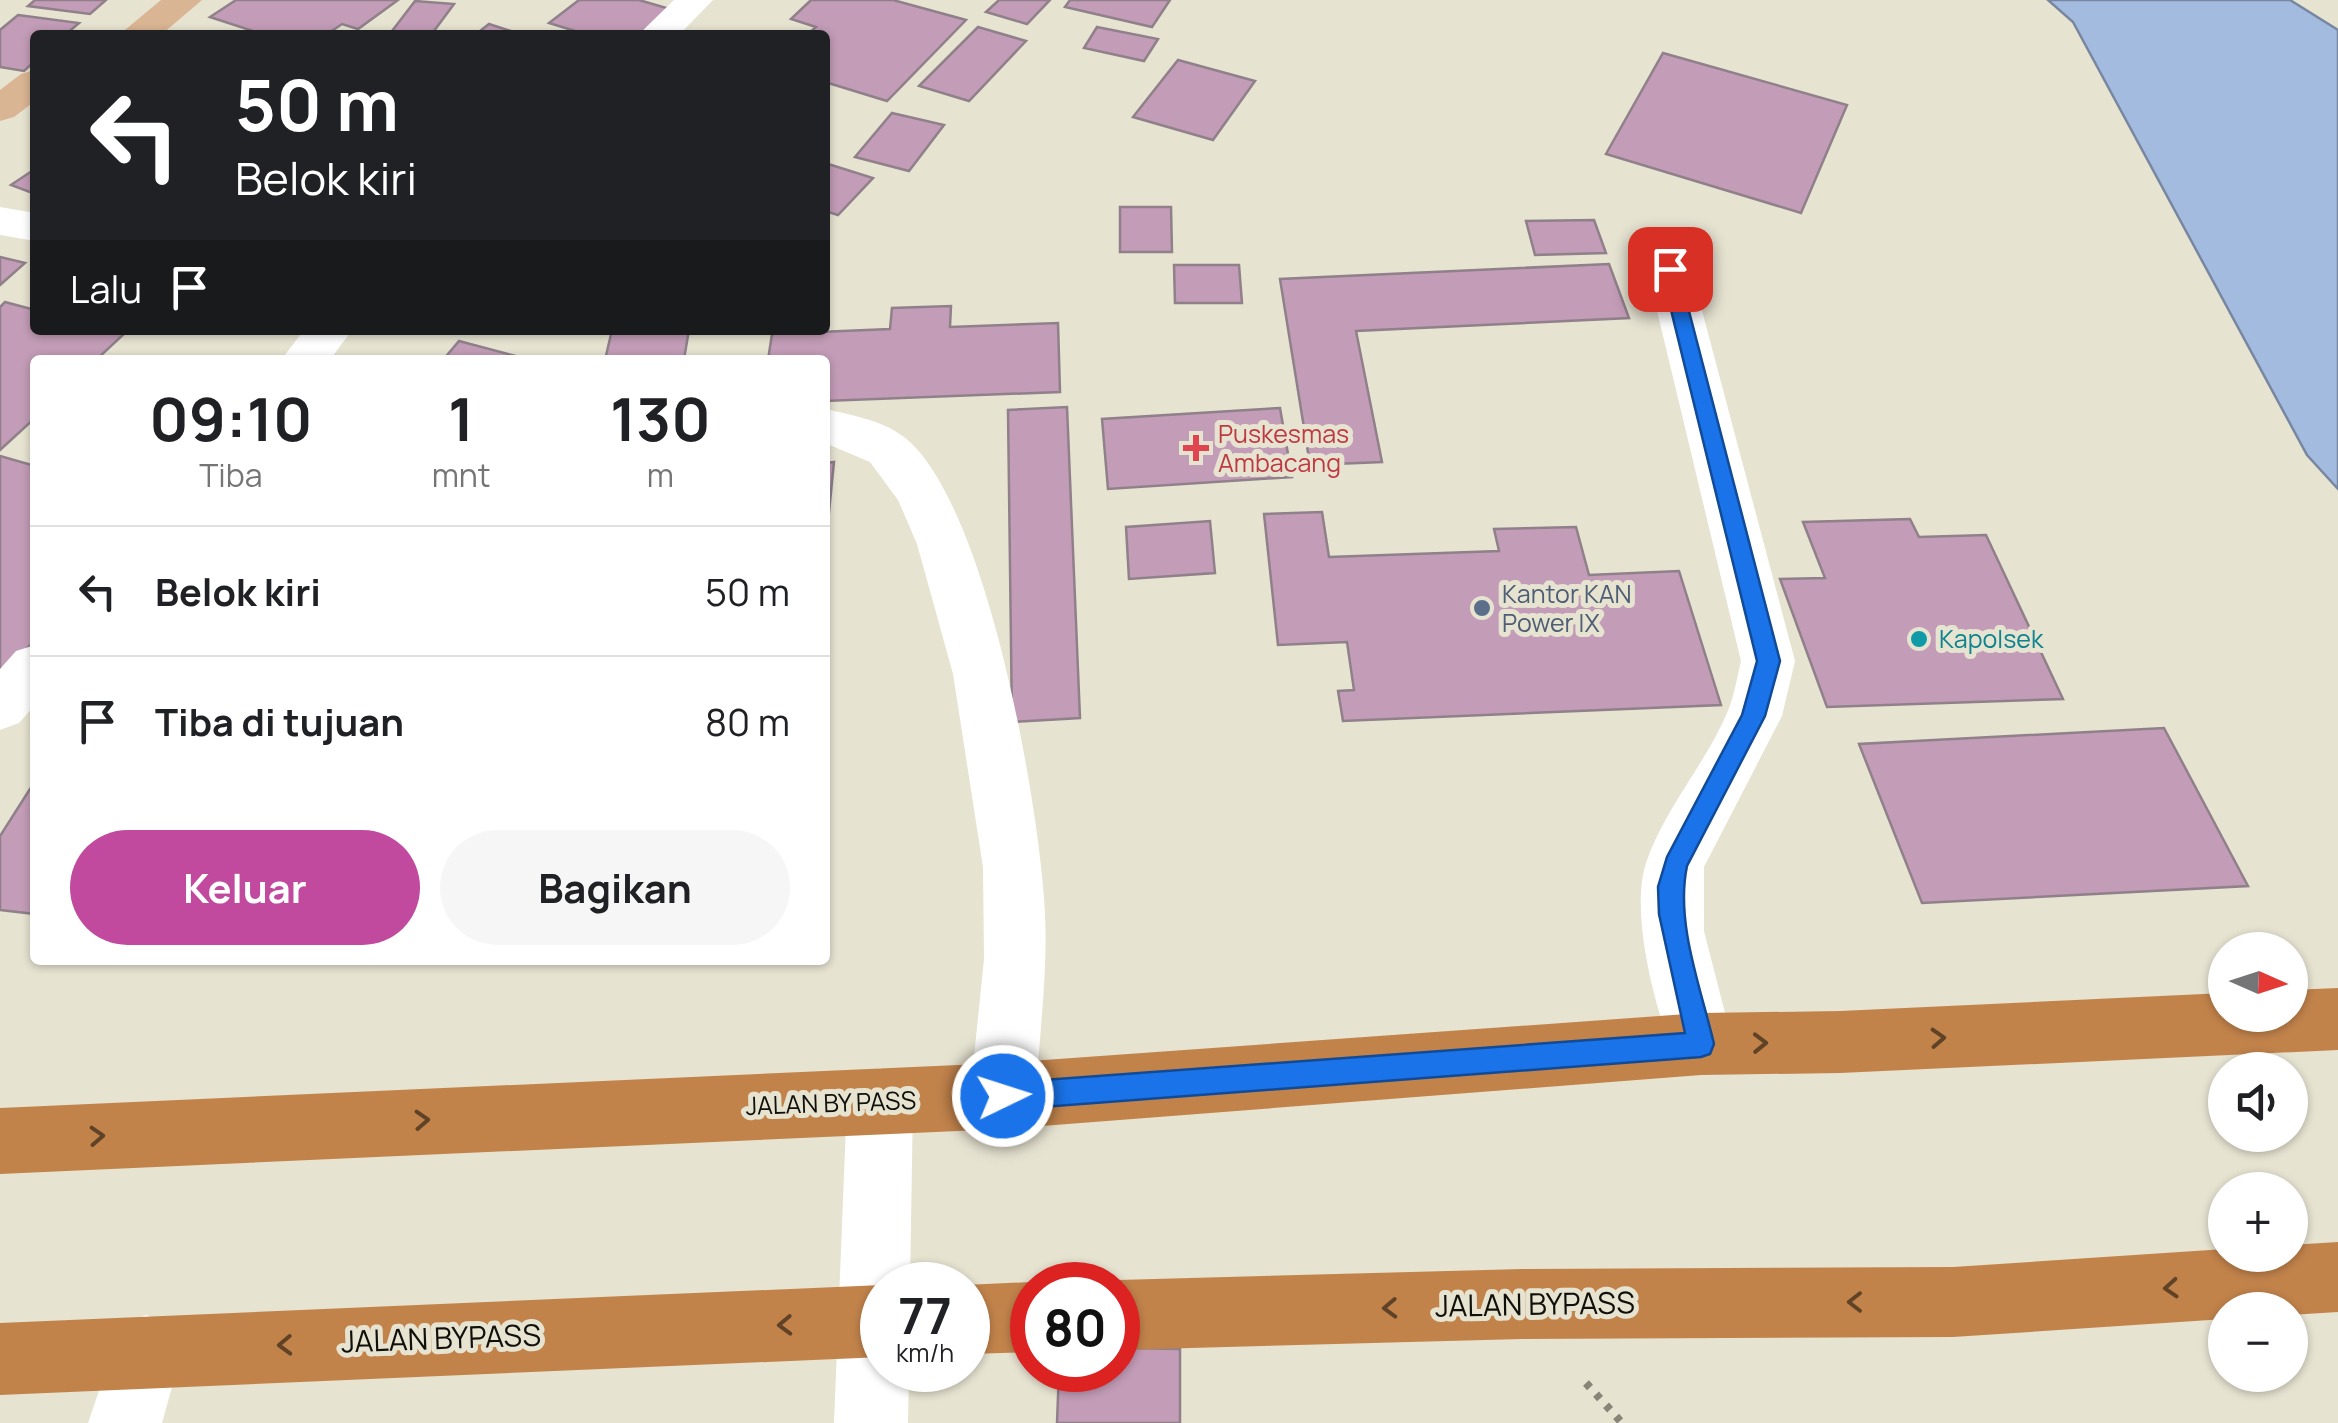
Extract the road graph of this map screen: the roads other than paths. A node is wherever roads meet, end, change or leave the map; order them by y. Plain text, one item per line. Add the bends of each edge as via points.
1 (141, 0) edge
2 (184, 0) edge
3 (695, 0) edge
4 (124, 29) edge
5 (662, 30) edge
6 (30, 86) edge
7 (0, 108) edge
8 (30, 118) edge
9 (0, 140) edge
10 (0, 221) edge
11 (30, 225) edge
12 (1670, 269) dead end
13 (326, 335) edge
14 (308, 355) edge
15 (830, 427) edge
16 (30, 674) edge
17 (0, 708) edge
18 (2338, 1019) edge
19 (1701, 1044) junction
20 (1003, 1096) junction
21 (880, 1101) junction
22 (0, 1141) edge
23 (878, 1262) edge
24 (2338, 1277) edge
25 (1140, 1314) edge
26 (860, 1322) edge
27 (146, 1351) junction
28 (0, 1359) edge
29 (872, 1392) edge
30 (125, 1423) edge
31 (870, 1423) edge

1 - 4 main road
2 - 4 main road
3 - 5 street
6 - 7 main road
8 - 9 main road
10 - 11 street
12 - 19 street via 1768,661 1754,716 1675,864 1670,887
13 - 14 street
15 - 20 street via 862,435 893,454 915,487 936,529 975,650 1005,811 1015,915
16 - 17 street
19 -> 18 highway, JALAN BY PASS
19 - 20 highway, JALAN BY PASS
20 - 21 highway, JALAN BY PASS
22 -> 21 highway, JALAN BY PASS
21 - 23 street
24 -> 25 highway, JALAN BYPASS via 1953,1302
26 -> 27 highway, JALAN BYPASS
27 - 28 highway, JALAN BYPASS
27 - 30 street
29 - 31 street

